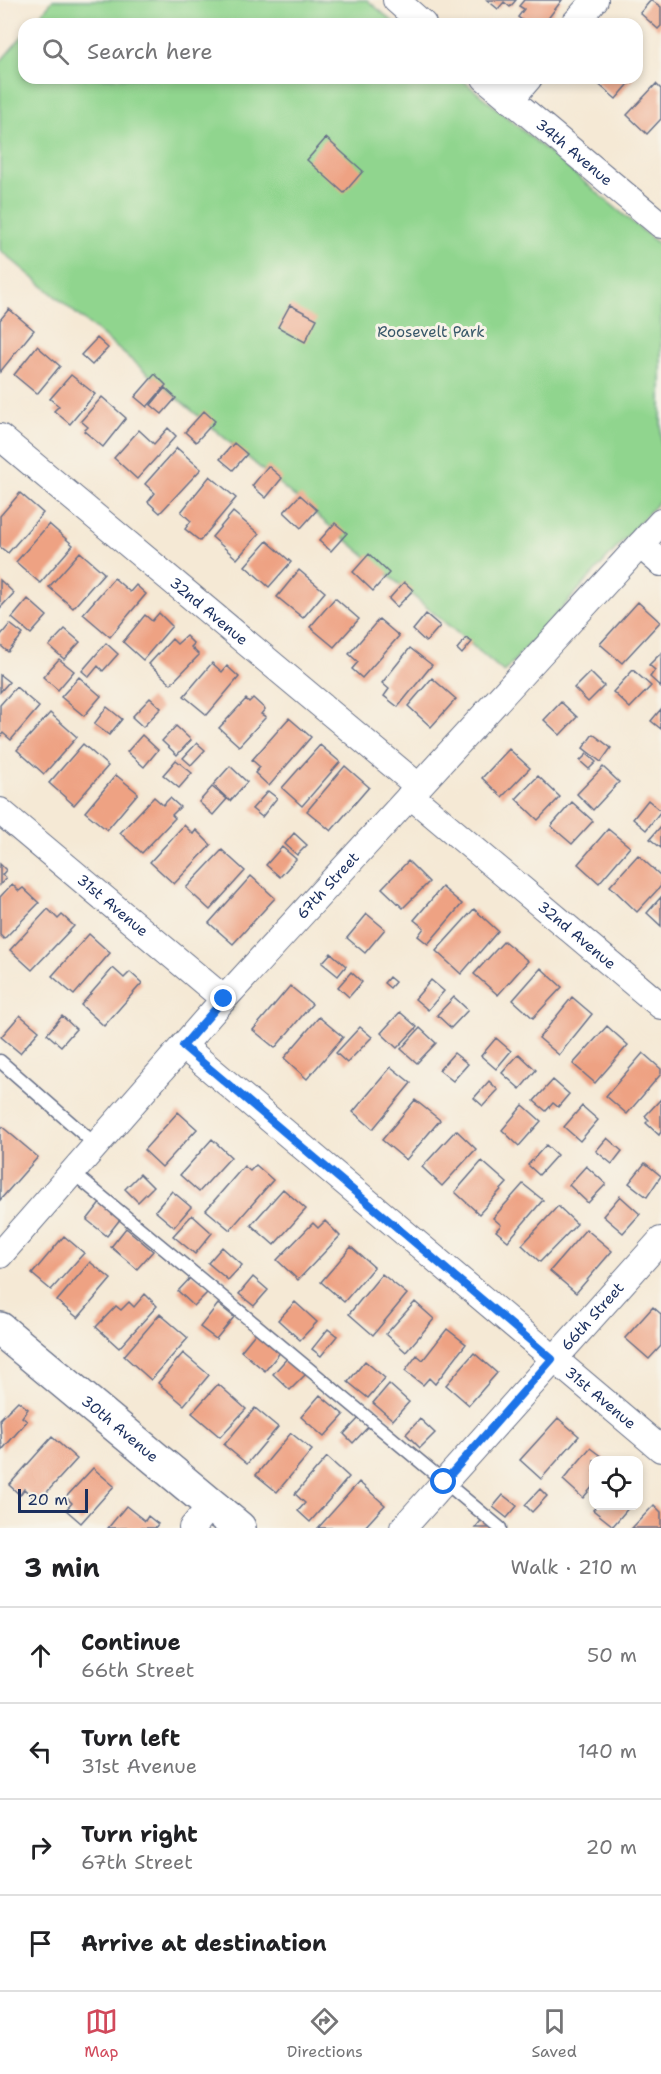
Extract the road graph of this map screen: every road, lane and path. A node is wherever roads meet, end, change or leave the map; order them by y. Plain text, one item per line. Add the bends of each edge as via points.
1 (396, 0) edge
2 (595, 0) edge
3 (416, 18) edge
4 (579, 18) edge
5 (492, 84) edge
6 (524, 84) edge
7 (510, 100) junction
8 (661, 225) edge
9 (0, 436) edge
10 (661, 522) edge
11 (640, 545) junction
12 (661, 563) edge
13 (414, 791) junction
14 (0, 810) edge
15 (224, 999) junction
16 (661, 1006) edge
17 (183, 1046) junction
18 (0, 1061) edge
19 (96, 1145) junction
20 (72, 1172) junction
21 (661, 1240) edge
22 (0, 1255) edge
23 (0, 1329) edge
24 (552, 1359) junction
25 (661, 1449) edge
26 (444, 1482) junction
27 (201, 1517) edge
28 (239, 1528) edge
29 (403, 1528) edge
30 (500, 1528) edge

1 - 3 street
2 - 4 street
5 - 7 street, 34th Avenue
6 - 7 street
7 - 8 street, 34th Avenue
9 - 13 street, 32nd Avenue
10 - 11 street, 67th Street
11 - 12 street
11 - 13 street, 67th Street
13 - 15 street, 67th Street
13 - 16 street, 32nd Avenue
14 - 15 street, 31st Avenue
15 - 17 street, 67th Street
17 - 19 street, 67th Street
17 - 24 street, 31st Avenue
18 - 19 lane
19 - 20 street, 67th Street
20 - 22 street, 67th Street
20 - 26 lane
21 - 24 street, 66th Street
23 - 27 street, 30th Avenue
24 - 25 street, 31st Avenue
24 - 26 street, 66th Street
26 - 29 street, 66th Street
26 - 30 lane
27 - 28 street, 30th Avenue

